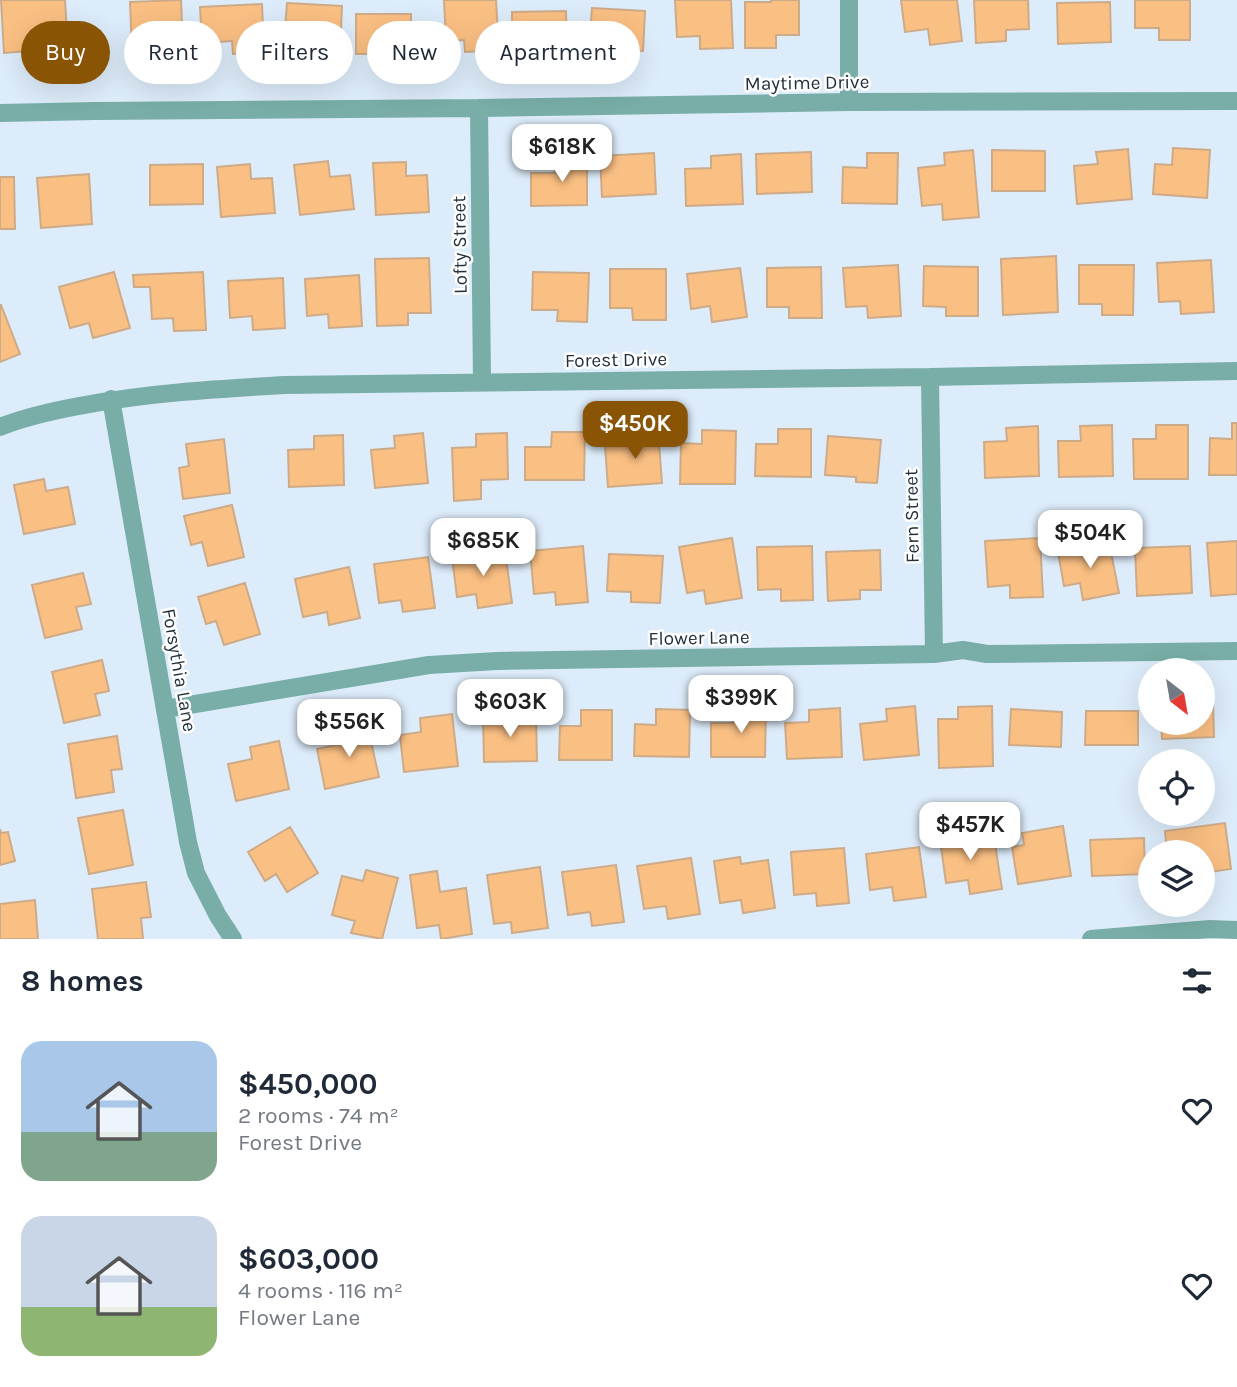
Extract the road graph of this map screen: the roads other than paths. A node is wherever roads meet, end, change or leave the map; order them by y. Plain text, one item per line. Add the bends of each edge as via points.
1 (849, 0) edge
2 (1237, 101) edge
3 (849, 102) junction
4 (479, 108) junction
5 (0, 113) edge
6 (1237, 371) edge
7 (930, 377) junction
8 (482, 382) junction
9 (111, 400) junction
10 (0, 427) edge
11 (1237, 651) edge
12 (934, 654) junction
13 (165, 709) junction
14 (1237, 930) edge
15 (233, 939) edge
16 (1091, 939) edge

1 - 3 street
2 - 3 street, Maytime Drive
3 - 4 street, Maytime Drive
4 - 5 street, Maytime Drive
4 - 8 street, Lofty Street
6 - 7 street, Forest Drive
7 - 8 street, Forest Drive
7 - 12 street, Fern Street
8 - 9 street, Forest Drive via 284,385
9 - 10 street, Forest Drive
9 - 13 street, Forsythia Lane
11 - 12 street, Flower Lane via 987,654 963,650
12 - 13 street, Flower Lane via 429,665
13 - 15 street, Forsythia Lane via 196,873
14 - 16 street

